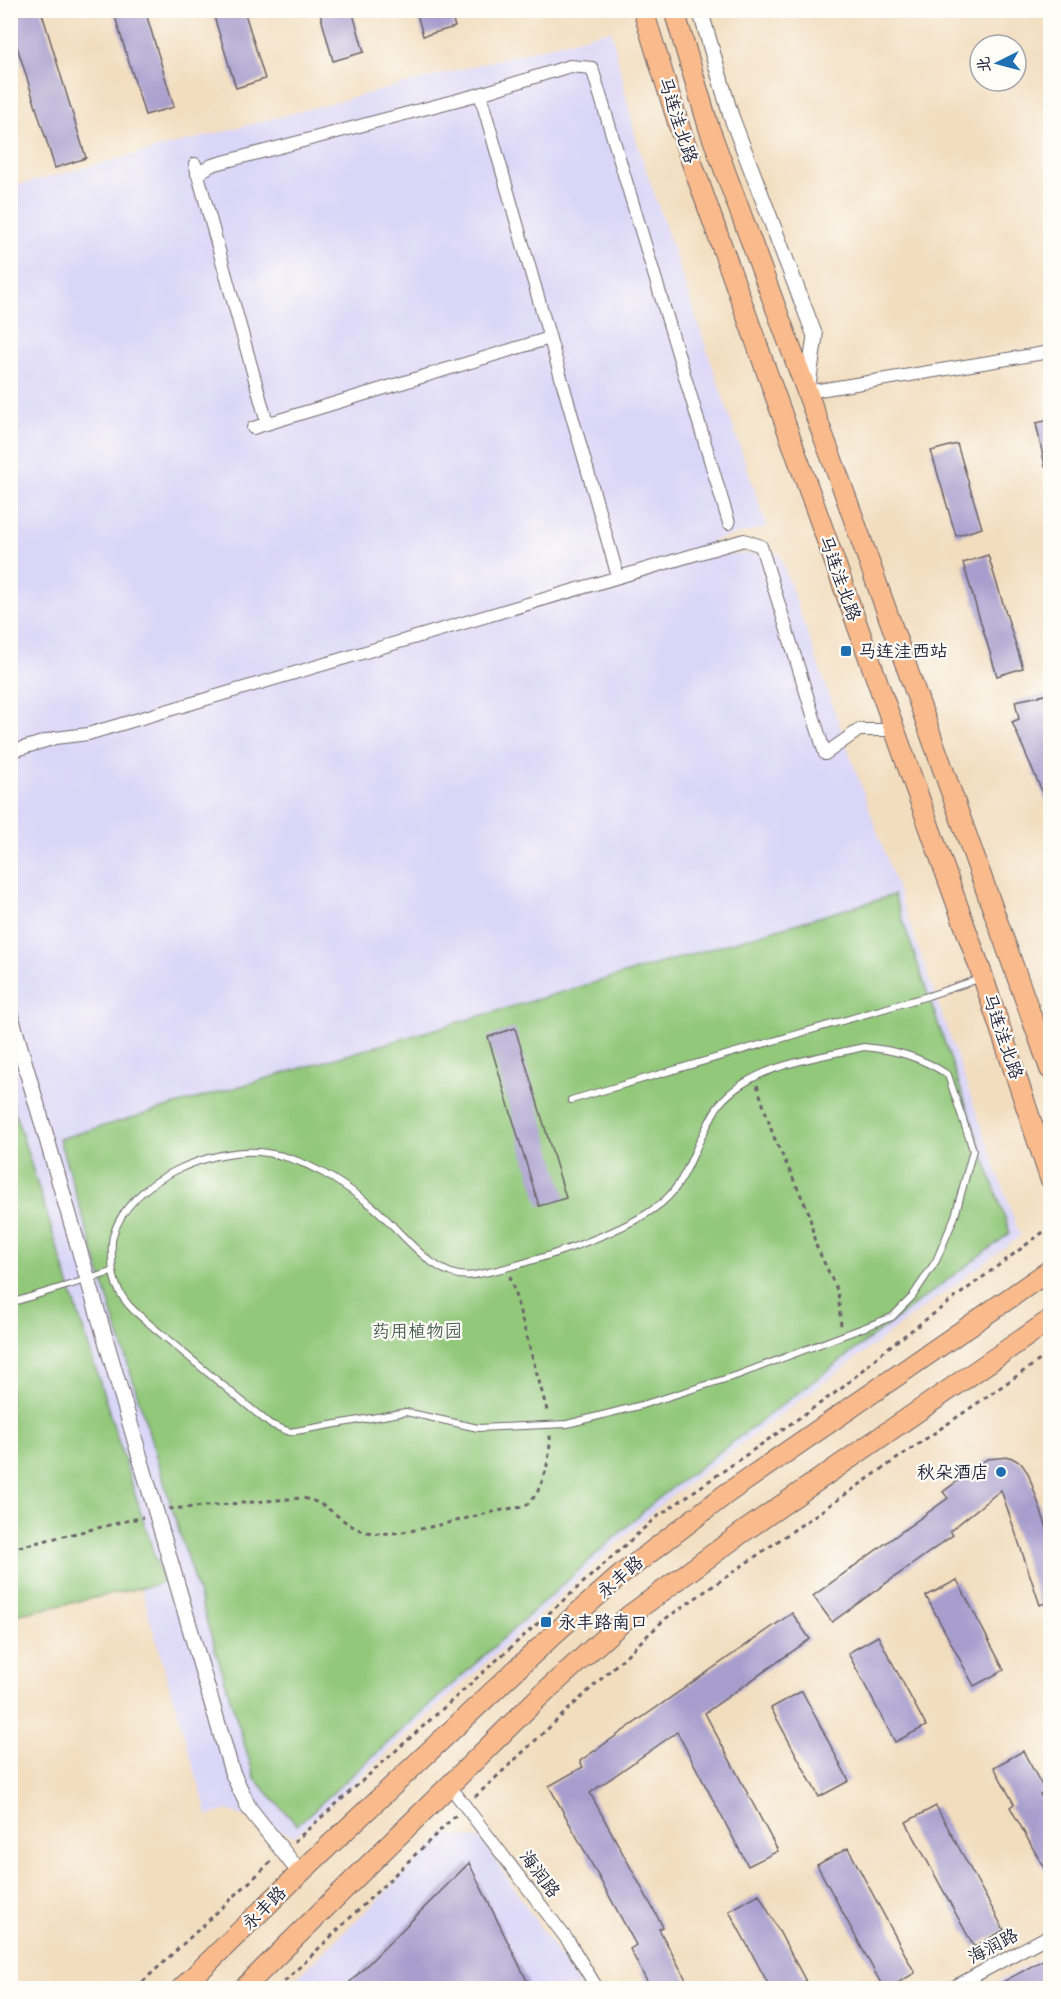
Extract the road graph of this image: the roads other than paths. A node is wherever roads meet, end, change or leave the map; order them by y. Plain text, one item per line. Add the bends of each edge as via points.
1 (643, 10) edge
2 (674, 10) edge
3 (700, 10) edge
4 (480, 94) junction
5 (550, 338) junction
6 (1050, 352) edge
7 (807, 392) junction
8 (267, 423) junction
9 (253, 428) dead end
10 (729, 524) dead end
11 (618, 577) junction
12 (895, 730) junction
13 (10, 752) edge
14 (983, 977) junction
15 (10, 1013) edge
16 (1050, 1070) edge
17 (571, 1100) dead end
18 (1050, 1178) edge
19 (1050, 1270) edge
20 (112, 1272) junction
21 (88, 1280) junction
22 (10, 1303) edge
23 (1050, 1320) edge
24 (449, 1785) junction
25 (300, 1873) junction
26 (1050, 1935) edge
27 (182, 1989) edge
28 (244, 1989) edge
29 (597, 1989) edge
30 (952, 1989) edge

1 - 12 main road, 马连洼北路 via 685,144
2 - 7 main road, 马连洼北路 via 709,128
3 - 7 street, 马连洼北路 via 731,116 815,336
4 - 5 street
4 - 8 street via 196,169
4 - 10 street via 570,66 591,68
5 - 8 street
5 - 11 street
6 - 7 street
7 - 16 main road, 马连洼北路
8 - 9 street
11 - 12 street via 744,540 761,546 825,754 859,730
11 - 13 street via 88,734 55,738
12 - 14 main road, 马连洼北路
14 - 17 lane
14 - 18 main road, 马连洼北路
15 - 21 street
19 - 25 main road, 永丰路 via 674,1532 554,1634
20 - 20 lane via 125,1304 270,1424 290,1432 406,1412 478,1428 549,1426 642,1405 738,1375 892,1317 912,1297 936,1261 955,1216 973,1150 948,1076 926,1062 894,1050 864,1047 788,1064 742,1083 721,1101 668,1197 608,1233 560,1252 471,1276 450,1275 372,1206 335,1180 303,1163 267,1153 227,1153 198,1160 145,1190 125,1212 113,1237
20 - 21 lane
21 - 22 lane
21 - 25 street via 232,1772 249,1808
23 - 24 main road, 永丰路 via 649,1601 539,1697
24 - 28 main road, 永丰路
24 - 29 street, 海润路 via 569,1942
25 - 27 main road, 永丰路
26 - 30 street, 海润路

